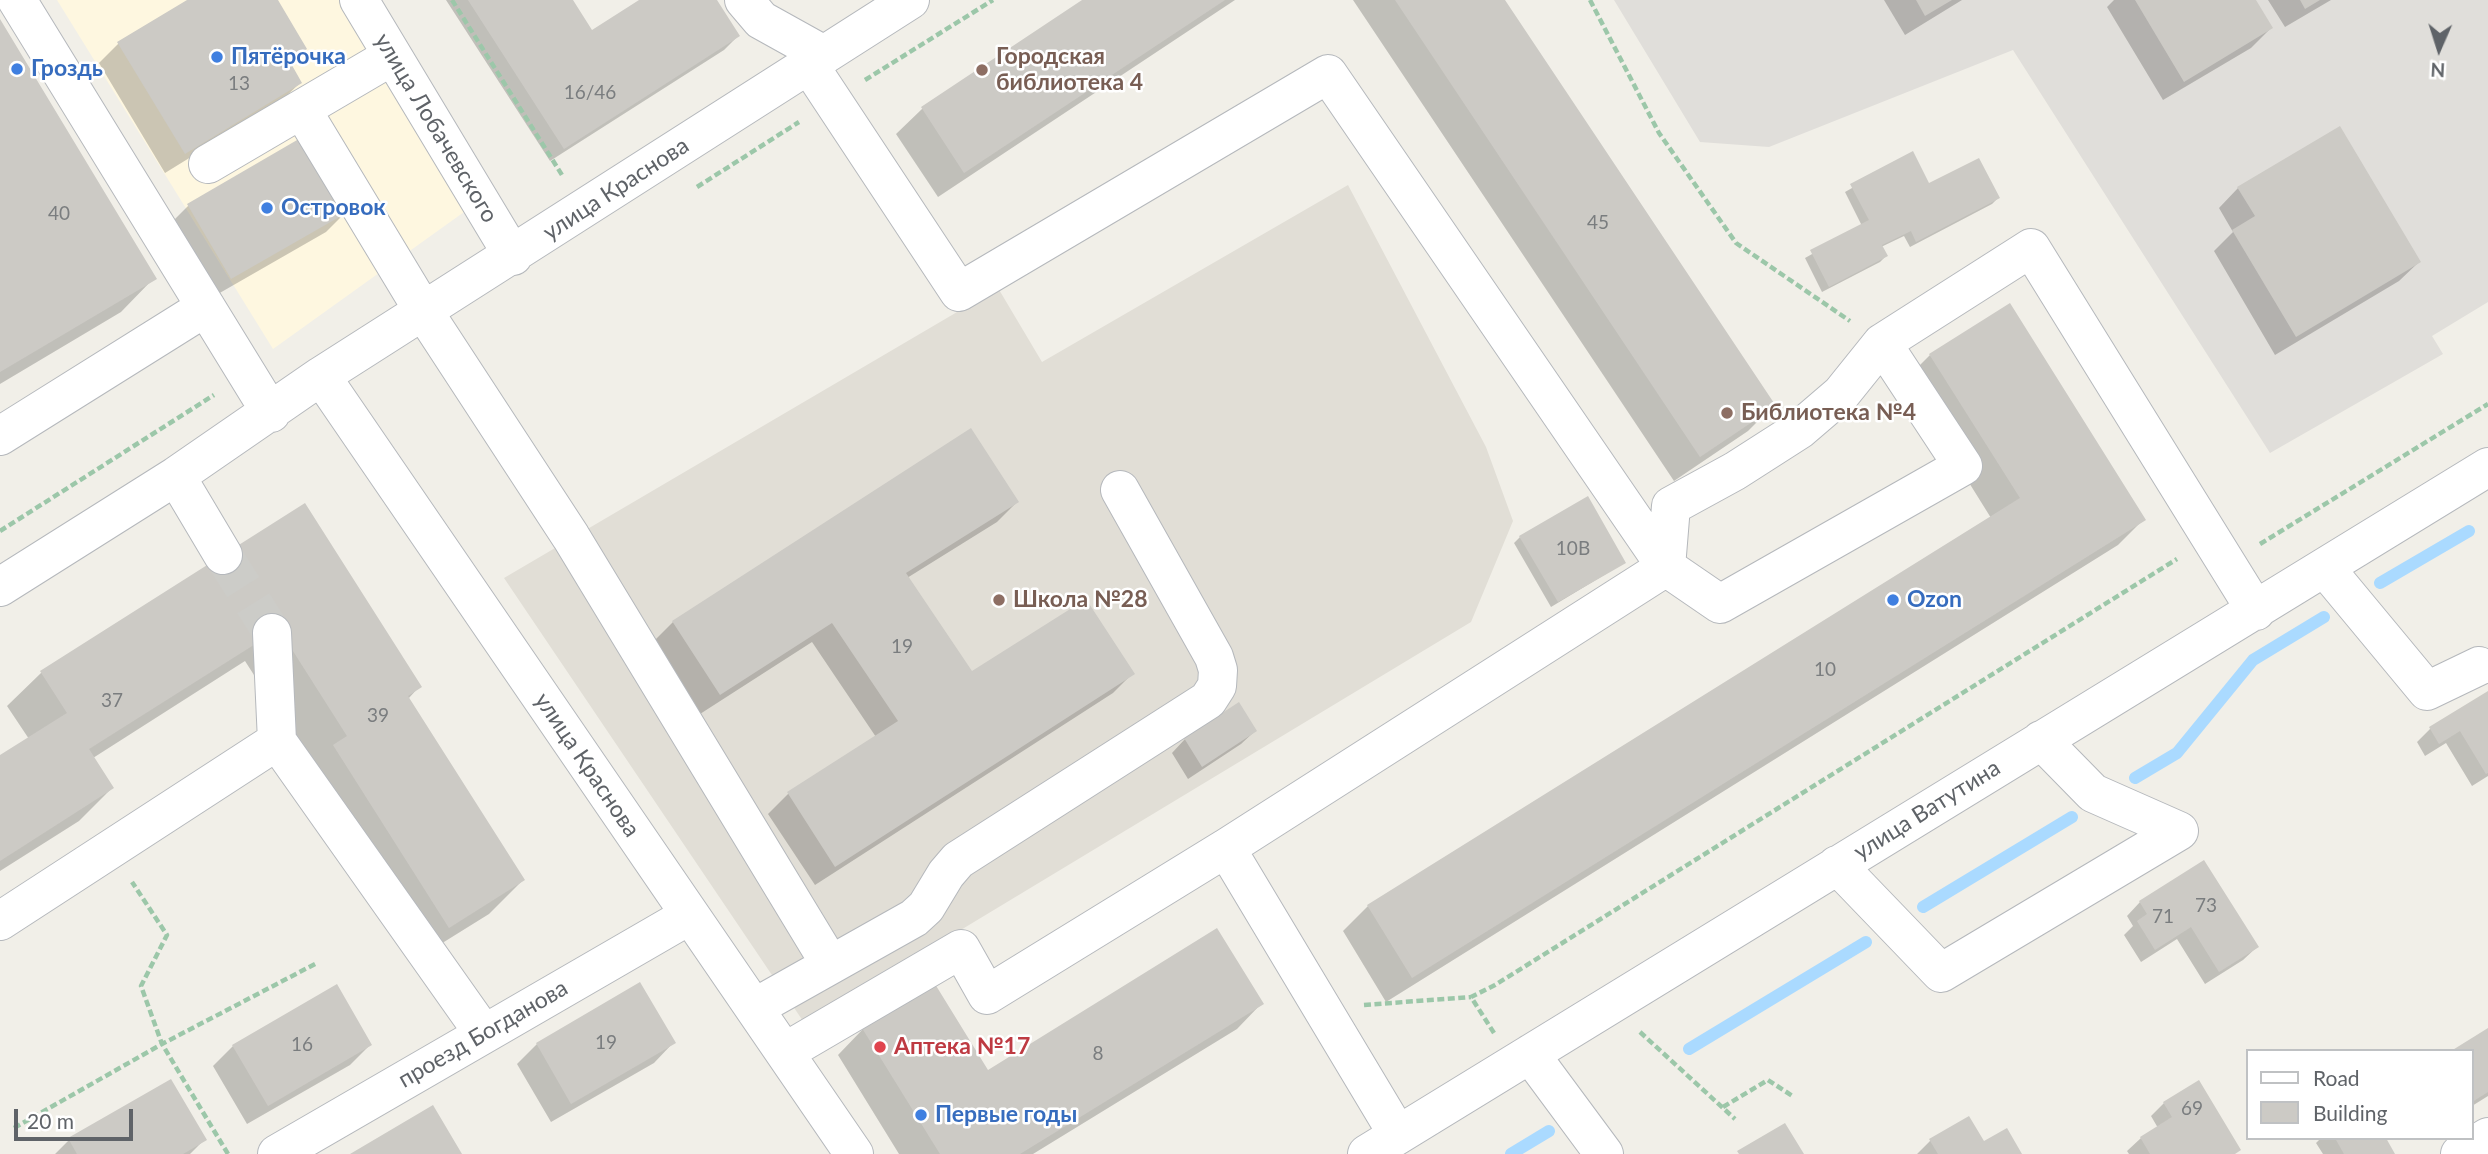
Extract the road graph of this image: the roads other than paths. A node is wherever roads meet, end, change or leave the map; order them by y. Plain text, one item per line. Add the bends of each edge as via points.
1 (18, 0) edge
2 (359, 0) edge
3 (744, 0) edge
4 (910, 0) edge
5 (392, 56) junction
6 (816, 60) junction
7 (302, 110) junction
8 (208, 164) dead end
9 (513, 256) junction
10 (206, 307) junction
11 (424, 312) junction
12 (1882, 343) junction
13 (321, 376) junction
14 (271, 413) junction
15 (0, 436) edge
16 (176, 476) junction
17 (2482, 482) edge
18 (1120, 490) dead end
19 (223, 555) tunnel mouth
20 (1666, 567) junction
21 (2325, 568) junction
22 (0, 587) edge
23 (2256, 611) junction
24 (272, 633) tunnel mouth
25 (2479, 666) dead end
26 (2040, 740) junction
27 (277, 741) junction
28 (1226, 848) junction
29 (1837, 865) junction
30 (690, 915) junction
31 (0, 921) edge
32 (830, 964) junction
33 (754, 1008) junction
34 (484, 1034) junction
35 (785, 1052) junction
36 (1522, 1059) junction
37 (2488, 1137) edge
38 (1383, 1145) edge
39 (277, 1154) edge
40 (854, 1154) edge
41 (1604, 1154) edge
42 (2460, 1154) edge

1 - 10 street
2 - 5 street, улица Лобачевского
3 - 6 street via 761,20
4 - 6 street, улица Краснова
5 - 7 street
5 - 9 street, улица Лобачевского
6 - 9 street, улица Краснова
6 - 20 street via 958,292 1328,74
7 - 8 street
7 - 11 street
9 - 11 street, улица Краснова
10 - 14 street
10 - 15 street
11 - 13 street, улица Краснова
11 - 32 street via 571,537
12 - 20 street via 1841,394 1799,430 1671,506
12 - 20 street via 1963,466 1720,604
12 - 23 street via 2031,248
13 - 14 street, улица Краснова
13 - 30 street, улица Краснова
14 - 16 street, улица Краснова
16 - 19 street
16 - 22 street, улица Краснова
17 - 21 street, улица Ватутина
18 - 32 street via 1214,657 1219,670 1217,686 1208,700 958,860 914,918
20 - 28 street
21 - 23 street, улица Ватутина
21 - 25 street via 2427,691
23 - 26 street, улица Ватутина
24 - 27 street
26 - 29 street, улица Ватутина
26 - 29 street via 2092,793 2179,831 1941,973
27 - 31 street
27 - 34 street
28 - 35 street via 987,995 961,949
28 - 38 street via 1326,1016
29 - 36 street, улица Ватутина
30 - 33 street, улица Краснова
30 - 34 street, проезд Богданова
32 - 33 street
33 - 35 street, улица Краснова
34 - 39 street, проезд Богданова
35 - 40 street, улица Краснова
36 - 38 street, улица Ватутина
36 - 41 street
37 - 42 street

